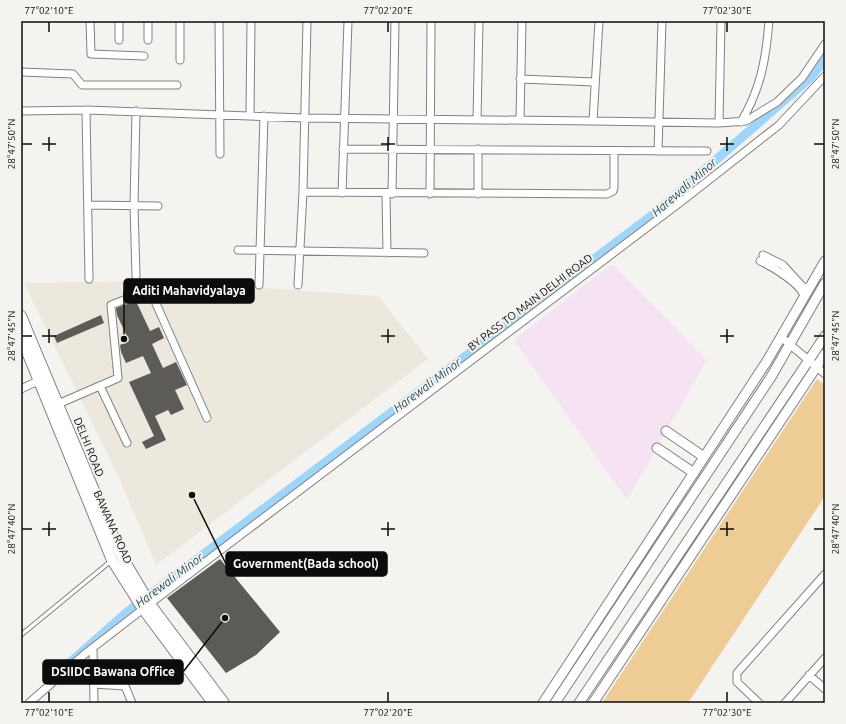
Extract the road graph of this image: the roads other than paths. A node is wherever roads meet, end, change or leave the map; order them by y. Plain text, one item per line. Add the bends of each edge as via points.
1 (90, 21) edge
2 (119, 21) edge
3 (148, 21) edge
4 (180, 21) edge
5 (219, 21) edge
6 (251, 21) edge
7 (307, 21) edge
8 (348, 21) edge
9 (395, 21) edge
10 (431, 21) edge
11 (479, 21) edge
12 (522, 21) edge
13 (599, 21) edge
14 (662, 21) edge
15 (721, 21) edge
16 (769, 21) edge
17 (119, 40) dead end
18 (148, 40) dead end
19 (825, 44) edge
20 (144, 56) dead end
21 (180, 60) dead end
22 (21, 72) edge
23 (825, 76) edge
24 (520, 79) junction
25 (595, 82) junction
26 (177, 85) dead end
27 (86, 110) junction
28 (21, 111) edge
29 (136, 111) junction
30 (220, 114) junction
31 (250, 116) junction
32 (264, 116) junction
33 (305, 118) junction
34 (345, 118) junction
35 (393, 119) junction
36 (430, 119) junction
37 (477, 120) junction
38 (520, 120) junction
39 (593, 121) junction
40 (659, 122) junction
41 (740, 122) junction
42 (719, 123) junction
43 (343, 149) junction
44 (430, 149) junction
45 (478, 149) junction
46 (392, 150) junction
47 (614, 151) junction
48 (658, 151) junction
49 (707, 151) dead end
50 (220, 154) dead end
51 (303, 192) junction
52 (342, 193) junction
53 (389, 194) junction
54 (430, 194) junction
55 (478, 194) junction
56 (88, 205) junction
57 (134, 206) junction
58 (158, 206) dead end
59 (238, 250) dead end
60 (260, 250) junction
61 (301, 251) junction
62 (387, 253) junction
63 (424, 253) dead end
64 (825, 261) edge
65 (136, 276) dead end
66 (89, 279) dead end
67 (825, 283) edge
68 (813, 284) junction
69 (259, 285) dead end
70 (298, 285) dead end
71 (804, 300) junction
72 (21, 316) edge
73 (825, 336) edge
74 (21, 337) edge
75 (781, 337) junction
76 (790, 344) junction
77 (825, 354) edge
78 (808, 360) junction
79 (816, 368) junction
80 (825, 374) edge
81 (40, 380) junction
82 (100, 386) junction
83 (21, 389) edge
84 (58, 404) junction
85 (207, 418) dead end
86 (666, 431) dead end
87 (127, 443) dead end
88 (657, 448) dead end
89 (704, 457) junction
90 (694, 473) junction
91 (112, 560) junction
92 (123, 568) junction
93 (825, 574) edge
94 (145, 604) junction
95 (21, 635) edge
96 (93, 648) junction
97 (825, 658) edge
98 (809, 675) junction
99 (94, 684) junction
100 (825, 689) edge
101 (210, 691) junction
102 (29, 703) edge
103 (94, 703) edge
104 (132, 703) edge
105 (213, 703) edge
106 (224, 703) edge
107 (543, 703) edge
108 (555, 703) edge
109 (579, 703) edge
110 (593, 703) edge
111 (759, 703) edge
112 (785, 703) edge

1 - 20 street via 91,54
2 - 17 street
3 - 18 street
4 - 21 street
5 - 30 street
6 - 31 street
7 - 33 street
8 - 34 street
9 - 35 street
10 - 36 street
11 - 37 street
12 - 24 street
13 - 25 street
14 - 40 street
15 - 42 street
16 - 41 street via 761,77 755,97
19 - 41 street via 802,78 777,102 760,114
22 - 26 street via 73,74 82,85
23 - 94 street, BY PASS TO MAIN DELHI ROAD via 779,125 686,198
24 - 25 street
24 - 38 street
25 - 39 street
27 - 28 street
27 - 29 street
27 - 56 street
29 - 30 street
29 - 57 street
30 - 31 street
30 - 50 street
31 - 32 street
32 - 33 street
32 - 60 street
33 - 34 street
33 - 51 street
34 - 35 street
34 - 43 street
35 - 36 street
35 - 46 street
36 - 37 street
36 - 44 street
37 - 38 street
38 - 39 street
39 - 40 street
40 - 42 street
40 - 48 street
41 - 42 street
43 - 46 street
43 - 52 street
44 - 45 street
44 - 46 street
44 - 54 street
45 - 47 street
45 - 55 street
46 - 53 street
47 - 48 street
47 - 55 street via 614,188 611,193
48 - 49 street
51 - 52 street
51 - 61 street
52 - 53 street
53 - 54 street
53 - 62 street
54 - 55 street
56 - 57 street
56 - 66 street
57 - 58 street
57 - 65 street
59 - 60 street
60 - 61 street
60 - 69 street
61 - 62 street
61 - 70 street
62 - 63 street
64 - 68 main road
67 - 76 main road
68 - 71 main road
68 - 71 street via 806,288 783,265 761,258 802,291
71 - 75 main road
72 - 84 main road, DELHI ROAD
73 - 78 main road
74 - 81 main road, BAWANA ROAD
75 - 76 street
75 - 89 main road
76 - 78 street
76 - 108 main road via 767,384
77 - 79 main road
78 - 79 street
78 - 109 main road
79 - 80 street
79 - 110 main road
81 - 83 street
81 - 91 main road, BAWANA ROAD
82 - 84 street
82 - 85 street via 118,378 111,305 150,290
82 - 87 street
84 - 92 main road, DELHI ROAD via 117,545
86 - 89 main road
88 - 90 main road
89 - 90 main road
90 - 107 main road
91 - 92 main road, BAWANA ROAD
91 - 95 lane
92 - 94 main road, BAWANA ROAD
93 - 111 street via 737,673 738,682
94 - 96 street, BY PASS TO MAIN DELHI ROAD
94 - 101 main road
96 - 99 street
96 - 102 street, BY PASS TO MAIN DELHI ROAD
97 - 98 street
98 - 100 street
98 - 112 street
99 - 103 street
99 - 104 street via 125,686
101 - 105 main road
101 - 106 main road

